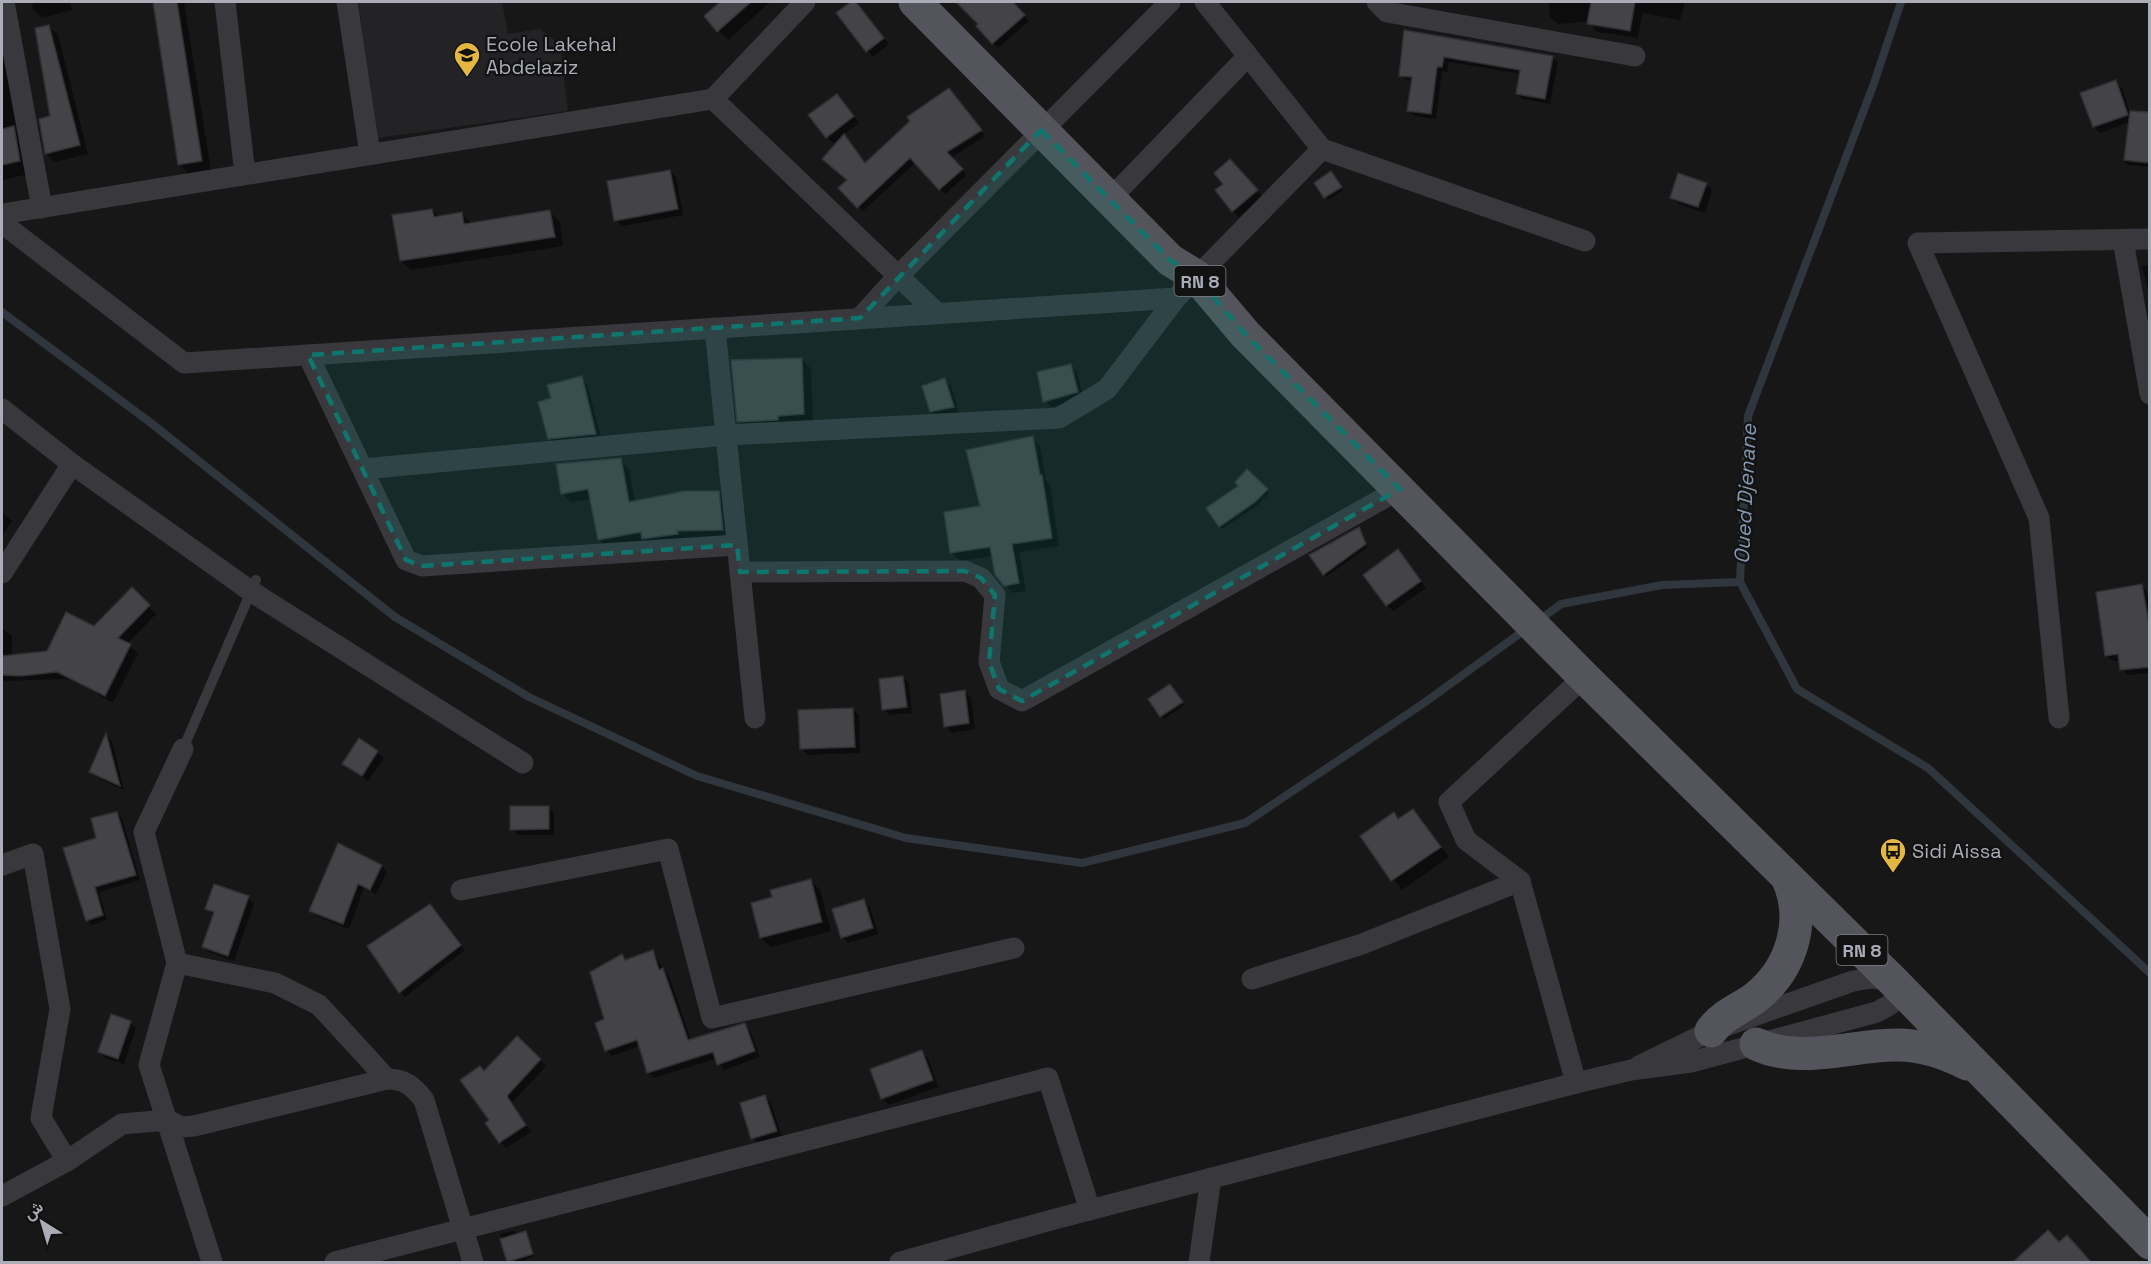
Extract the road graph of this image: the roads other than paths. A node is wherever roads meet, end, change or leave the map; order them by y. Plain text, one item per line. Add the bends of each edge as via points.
1 (4, 2) edge
2 (225, 2) edge
3 (347, 2) edge
4 (805, 2) edge
5 (915, 2) edge
6 (1170, 2) edge
7 (1205, 2) edge
8 (1377, 2) edge
9 (1635, 56) dead end
10 (1247, 57) junction
11 (713, 99) junction
12 (1041, 130) junction
13 (1322, 149) junction
14 (370, 154) junction
15 (245, 174) junction
16 (1109, 200) junction
17 (42, 208) junction
18 (2, 214) edge
19 (2, 223) edge
20 (2150, 239) edge
21 (2123, 240) junction
22 (1585, 241) dead end
23 (898, 276) junction
24 (1186, 287) junction
25 (937, 313) junction
26 (860, 318) junction
27 (715, 328) junction
28 (308, 355) junction
29 (2150, 394) edge
30 (2, 410) edge
31 (726, 435) junction
32 (72, 464) junction
33 (363, 469) junction
34 (1400, 489) junction
35 (737, 545) junction
36 (740, 572) junction
37 (2, 573) edge
38 (254, 586) junction
39 (1577, 669) junction
40 (755, 718) dead end
41 (2059, 718) dead end
42 (183, 749) joint
43 (523, 763) dead end
44 (2, 864) edge
45 (1787, 875) junction
46 (1520, 881) junction
47 (461, 890) dead end
48 (1014, 948) dead end
49 (177, 963) junction
50 (1252, 979) dead end
51 (1897, 986) junction
52 (1711, 1031) junction
53 (1756, 1044) junction
54 (1631, 1070) junction
55 (1981, 1072) junction
56 (387, 1079) junction
57 (1576, 1083) junction
58 (168, 1120) junction
59 (67, 1161) junction
60 (1211, 1178) junction
61 (2, 1196) edge
62 (1090, 1210) junction
63 (464, 1228) junction
64 (2150, 1243) edge
65 (212, 1263) edge
66 (335, 1263) edge
67 (473, 1263) edge
68 (900, 1263) edge
69 (1199, 1263) edge

1 - 17 street
2 - 15 street
3 - 14 street
4 - 11 street
5 - 12 main road, RN 8
6 - 12 street
7 - 10 street
8 - 9 street via 1388,12
10 - 13 street
10 - 16 street
11 - 14 street
11 - 23 street
12 - 16 main road, RN 8
12 - 23 street
13 - 22 street
13 - 24 street
14 - 15 street
15 - 17 street
16 - 24 main road, RN 8 via 1170,260
17 - 18 street
19 - 28 street via 184,363
20 - 21 street
21 - 29 street
21 - 41 street via 1918,243 2038,518
23 - 25 street
23 - 26 street
24 - 25 street
24 - 31 street via 1107,389 1059,418
24 - 34 main road, RN 8 via 1245,334
25 - 26 street
26 - 27 street
27 - 28 street
27 - 31 street
28 - 33 street
30 - 32 street
31 - 33 street
31 - 35 street
32 - 37 street
32 - 38 street
33 - 35 street via 406,560 422,566
34 - 36 street via 1022,700 999,689 989,662 995,595 981,578 965,571
34 - 39 main road, RN 8
35 - 36 street
36 - 40 street
38 - 42 lane
38 - 43 street
39 - 45 main road, RN 8
39 - 46 street via 1449,802 1466,840
42 - 49 street via 144,832
44 - 59 street via 33,854 60,1009 41,1118
45 - 51 main road, RN 8
45 - 52 main road via 1797,905 1792,948 1766,987 1754,999 1724,1015
46 - 50 street via 1362,944
46 - 57 street
47 - 48 street via 668,849 712,1018
49 - 56 street via 275,983 319,1005
49 - 58 street via 148,1065
51 - 52 street via 1872,978 1853,981
51 - 53 street via 1891,1004 1877,1012
51 - 55 main road, RN 8
52 - 54 street
53 - 54 street via 1691,1062
53 - 55 main road via 1790,1054 1896,1045 1916,1047 1959,1060
54 - 57 street
55 - 64 main road, RN 8
56 - 58 street via 194,1126 181,1127
56 - 63 street via 401,1079 424,1100
57 - 60 street
58 - 59 street via 122,1125
58 - 65 street
59 - 61 street
60 - 62 street
60 - 69 street
62 - 63 street via 1048,1078
62 - 68 street
63 - 66 street
63 - 67 street

